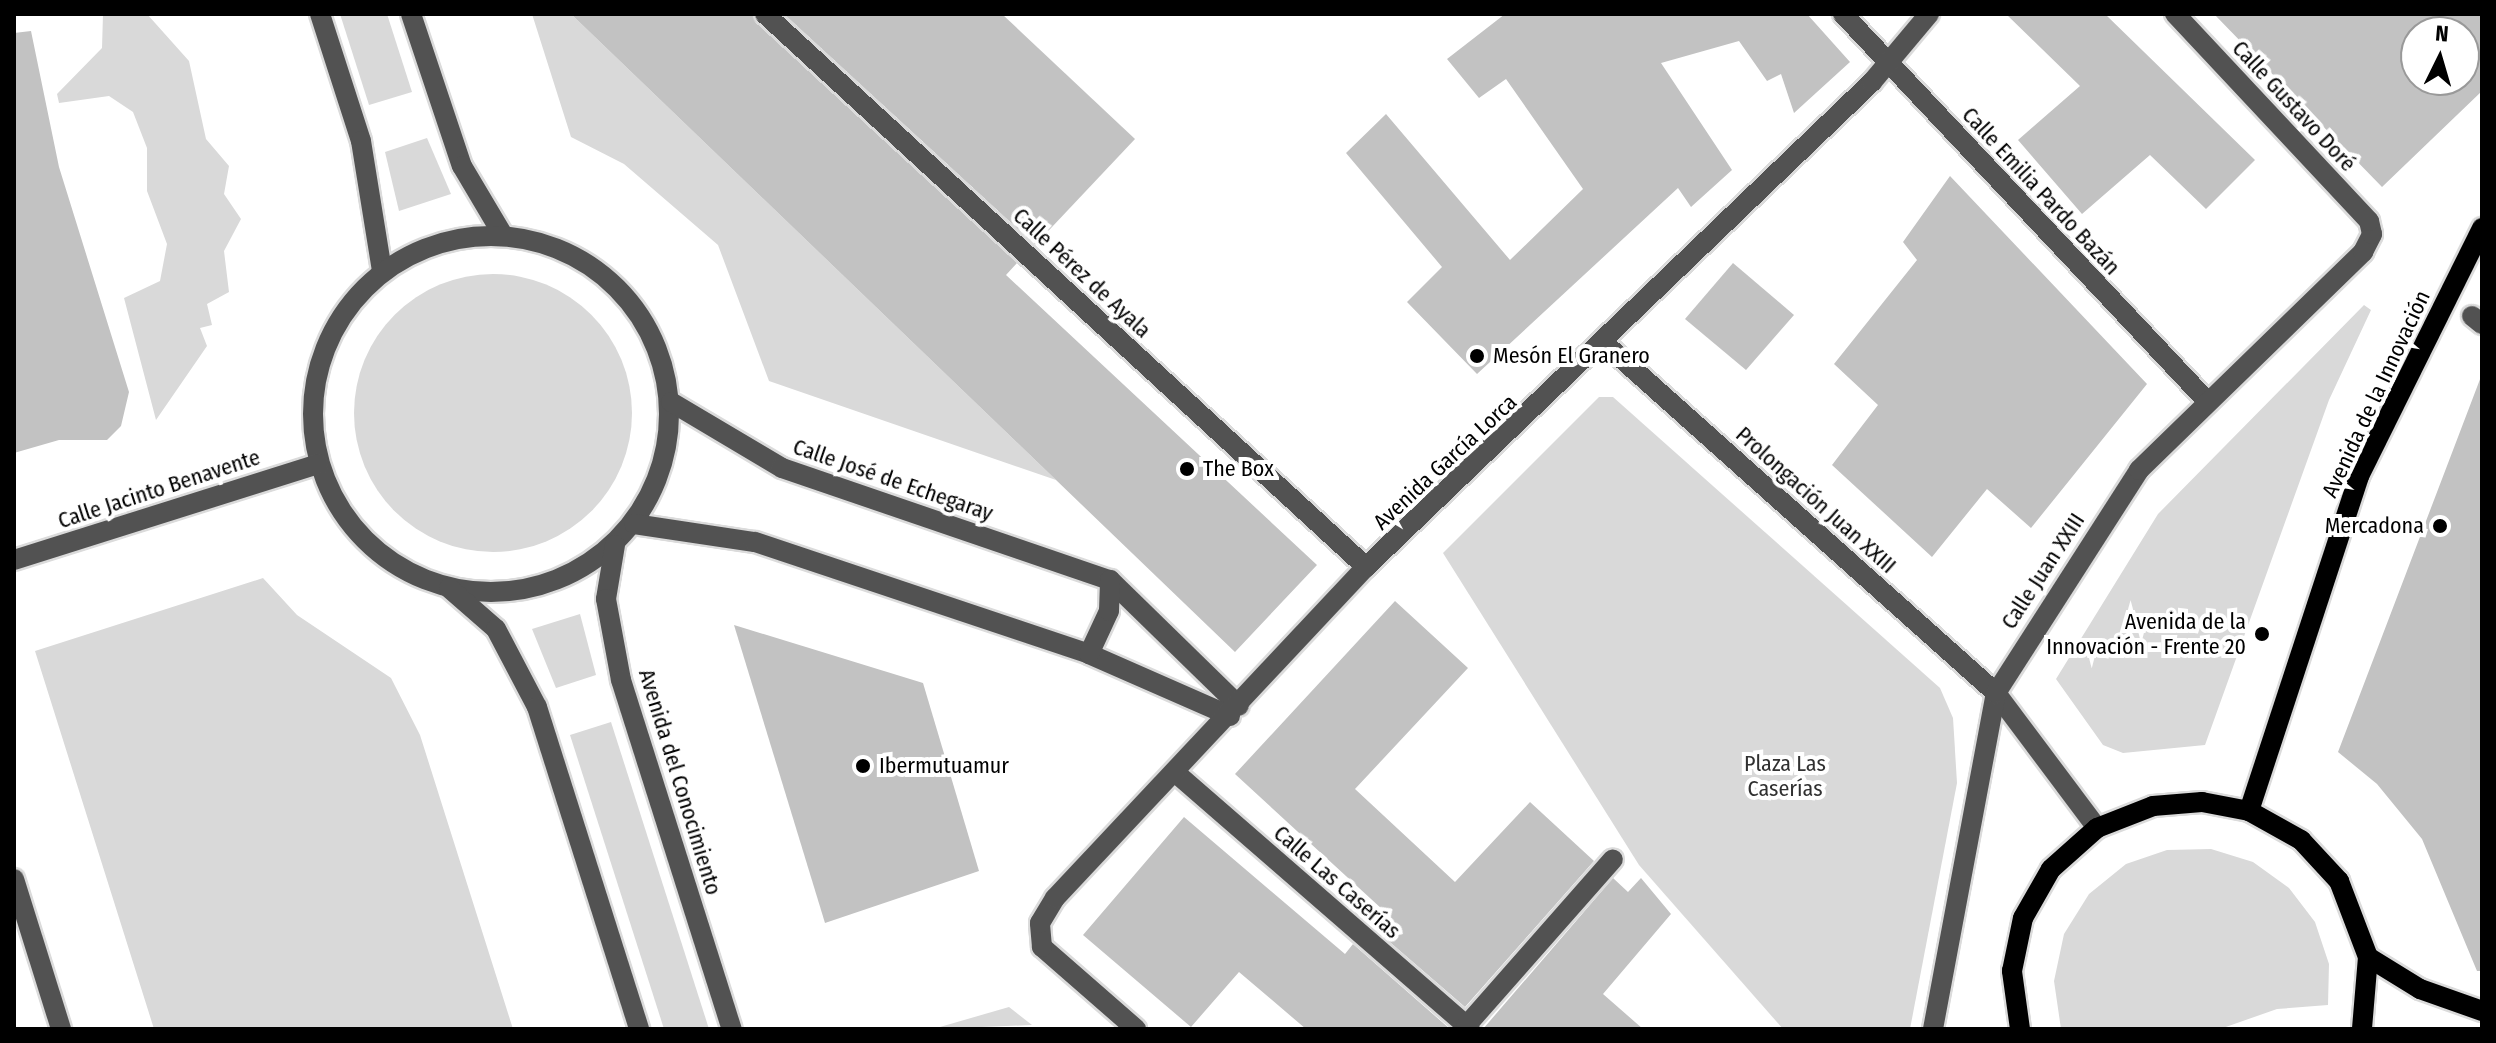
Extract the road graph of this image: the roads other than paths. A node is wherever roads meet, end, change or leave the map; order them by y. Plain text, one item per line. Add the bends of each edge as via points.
1 (320, 14) edge
2 (411, 14) edge
3 (765, 14) edge
4 (1843, 14) edge
5 (1929, 14) edge
6 (2175, 14) edge
7 (1886, 62) junction
8 (2482, 228) edge
9 (2372, 234) joint
10 (503, 235) junction
11 (382, 271) junction
12 (1604, 343) junction
13 (2206, 400) junction
14 (671, 402) junction
15 (318, 464) junction
16 (634, 524) junction
17 (615, 545) junction
18 (14, 560) edge
19 (1366, 567) junction
20 (1110, 580) junction
21 (449, 588) junction
22 (1089, 654) junction
23 (1996, 693) junction
24 (1235, 711) junction
25 (1177, 774) junction
26 (2249, 811) junction
27 (2097, 828) junction
28 (1613, 859) dead end
29 (14, 879) edge
30 (2368, 957) junction
31 (2482, 1011) edge
32 (1468, 1027) edge
33 (61, 1029) edge
34 (639, 1029) edge
35 (732, 1029) edge
36 (1136, 1029) edge
37 (1933, 1029) edge
38 (2020, 1029) edge
39 (2362, 1029) edge

1 - 11 street via 361,141
2 - 10 street via 462,166
3 - 19 street, Calle Pérez de Ayala
4 - 7 street, Calle Emilia Pardo Bazán
5 - 7 street, Avenida García Lorca
6 - 9 street, Calle Gustavo Doré via 2369,221
7 - 12 street, Avenida García Lorca
7 - 13 street, Calle Emilia Pardo Bazán
8 - 26 main road, Avenida de la Innovación via 2359,476
9 - 13 street, Calle Juan XXIII via 2327,289
10 - 11 street via 440,242
10 - 14 street via 565,250 620,287 654,336
11 - 15 street via 345,309 319,362 311,419
12 - 19 street, Avenida García Lorca
12 - 23 street, Prolongación Juan XXIII
13 - 23 street, Calle Juan XXIII via 2139,470
14 - 16 street via 665,465
14 - 20 street, Calle José de Echegaray via 782,468
15 - 18 street, Calle Jacinto Benavente
15 - 21 street via 343,516 400,568
16 - 17 street
16 - 22 street via 725,534
17 - 21 street via 581,571 513,592
17 - 35 street, Avenida del Conocimiento via 606,599 621,680
19 - 24 street, Avenida García Lorca
20 - 22 street via 1109,611
20 - 24 street, Calle José de Echegaray
21 - 34 street via 496,629 537,707
22 - 24 street
23 - 27 street, Prolongación Juan XXIII
23 - 37 street, Calle Juan XXIII
24 - 25 street, Avenida García Lorca
25 - 32 street, Calle Las Caserías
25 - 36 street, Avenida García Lorca via 1055,898 1040,923 1042,947
26 - 27 main road via 2202,802 2153,806
26 - 30 main road via 2301,840 2339,881
27 - 38 main road via 2051,869 2023,918 2012,971
28 - 32 street, Calle Las Caserías
29 - 33 street
30 - 31 main road via 2420,989
30 - 39 main road

